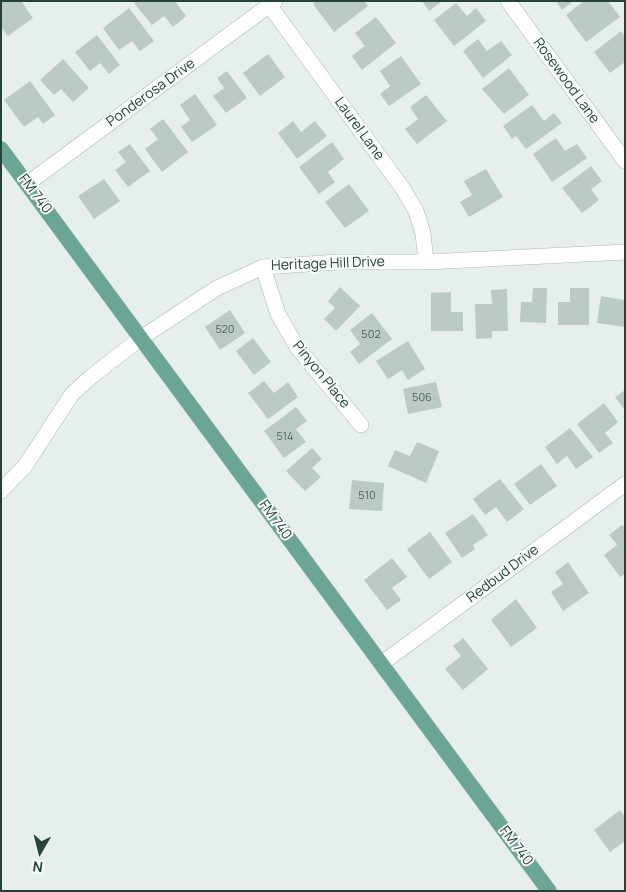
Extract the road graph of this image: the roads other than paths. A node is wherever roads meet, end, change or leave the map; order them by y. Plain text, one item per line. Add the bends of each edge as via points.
1 (508, 1) edge
2 (272, 3) edge
3 (1, 149) edge
4 (625, 161) edge
5 (27, 184) junction
6 (625, 252) edge
7 (426, 262) junction
8 (263, 267) junction
9 (141, 338) junction
10 (361, 425) dead end
11 (625, 484) edge
12 (1, 491) edge
13 (381, 664) junction
14 (549, 891) edge

1 - 4 street, Rosewood Lane
2 - 5 street, Ponderosa Drive
2 - 7 street, Laurel Lane via 403,189 416,211 423,233
3 - 5 main road, FM 740 / FM 740
5 - 9 main road, FM 740 / FM 740
6 - 7 street, Heritage Hill Drive
7 - 8 street, Heritage Hill Drive via 338,262
8 - 9 street, Heritage Hill Drive via 217,288
8 - 10 street, Pinyon Place via 278,314 297,347
9 - 12 street, Heritage Hill Drive via 72,394 25,466
9 - 13 main road, FM 740 / FM 740
11 - 13 street, Redbud Drive
13 - 14 main road, FM 740 / FM 740

